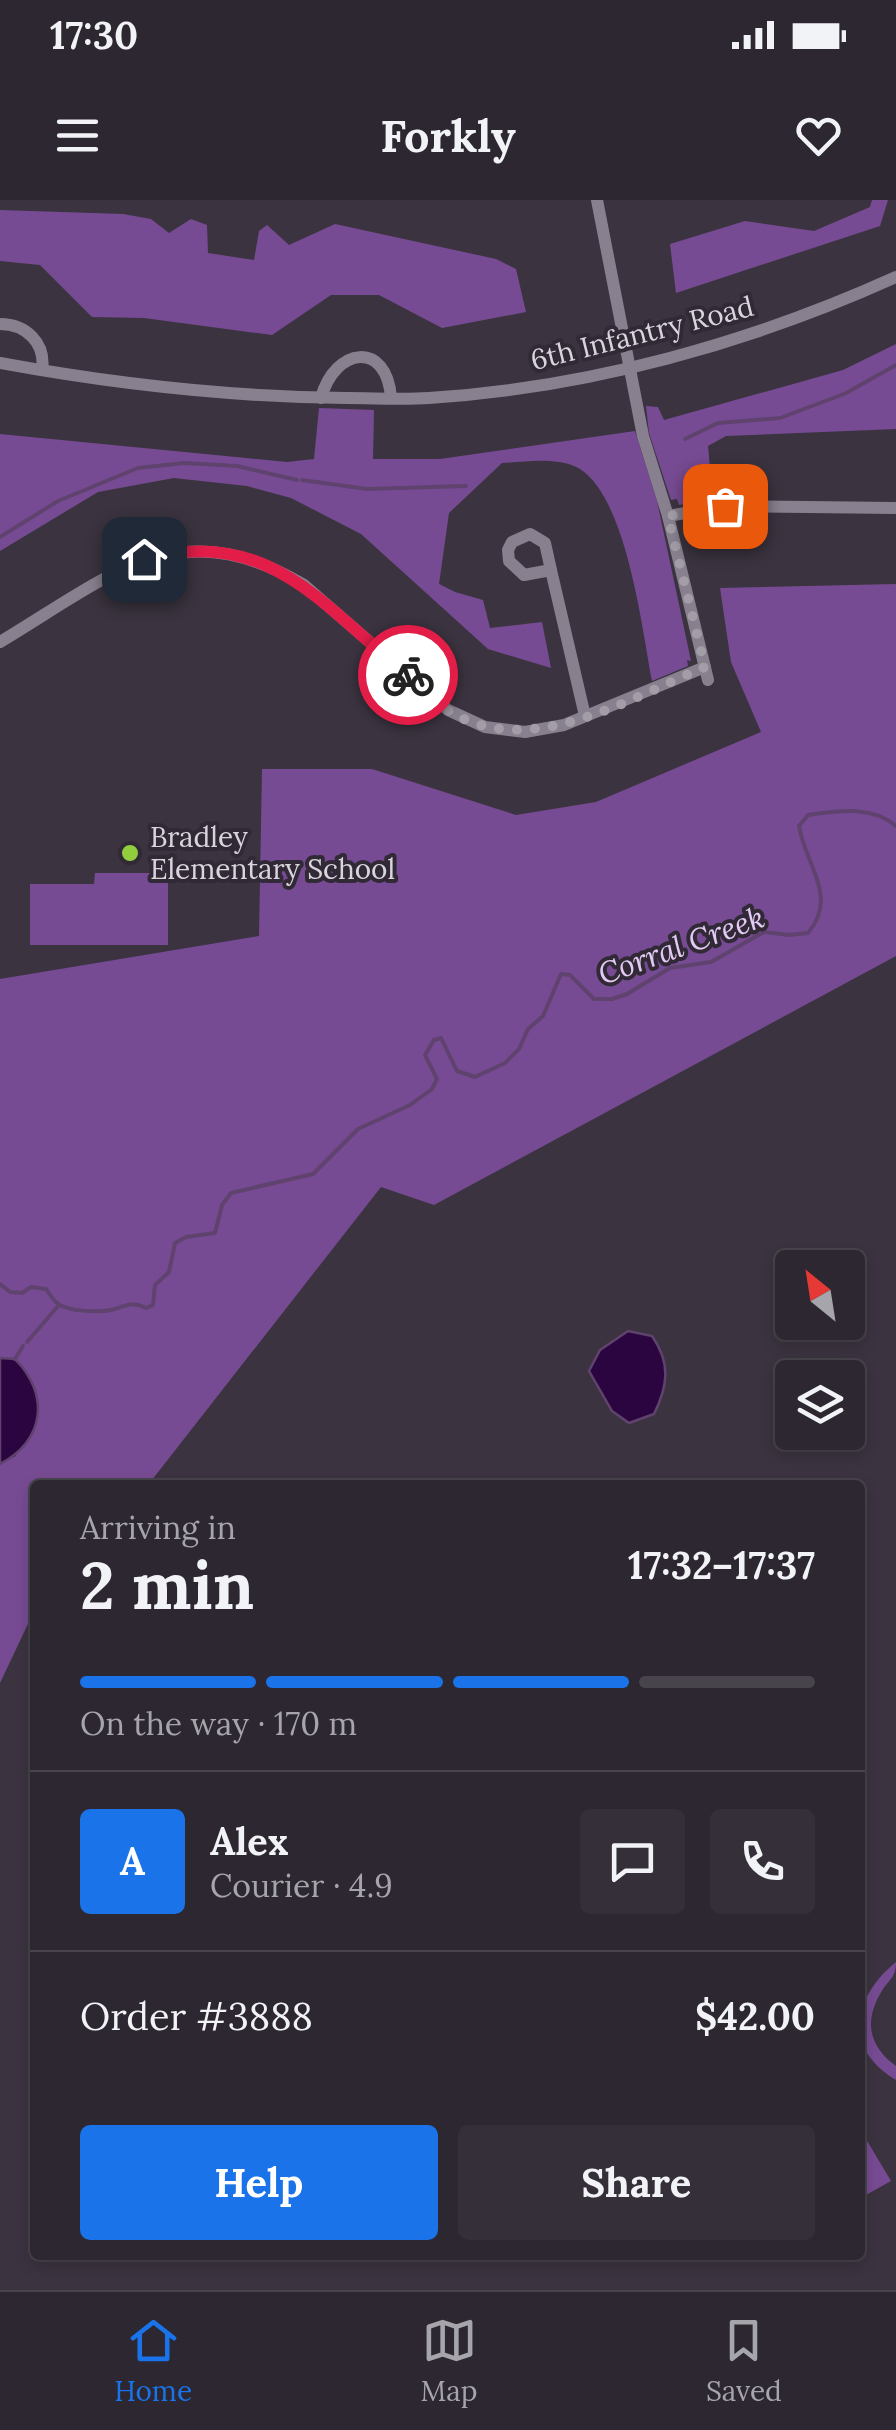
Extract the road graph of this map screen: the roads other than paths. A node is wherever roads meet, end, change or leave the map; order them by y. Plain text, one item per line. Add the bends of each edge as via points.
1 (597, 200) edge
2 (896, 278) edge
3 (0, 324) edge
4 (0, 363) edge
5 (632, 366) junction
6 (42, 370) junction
7 (321, 398) junction
8 (391, 398) junction
9 (896, 508) edge
10 (668, 516) junction
11 (551, 570) dead end
12 (0, 642) edge
13 (585, 716) junction

1 - 5 street
2 - 5 street, 6th Infantry Road via 760,332
3 - 6 street via 35,338
4 - 6 street, 6th Infantry Road
5 - 8 street, 6th Infantry Road via 488,393
5 - 10 street
6 - 7 street, 6th Infantry Road
7 - 8 street, 6th Infantry Road
7 - 8 street via 334,368 358,356 385,369
9 - 10 street via 725,506
10 - 13 street via 707,674
11 - 13 street
12 - 13 street via 144,559 184,551 226,553 304,586 448,710 485,727 526,732

